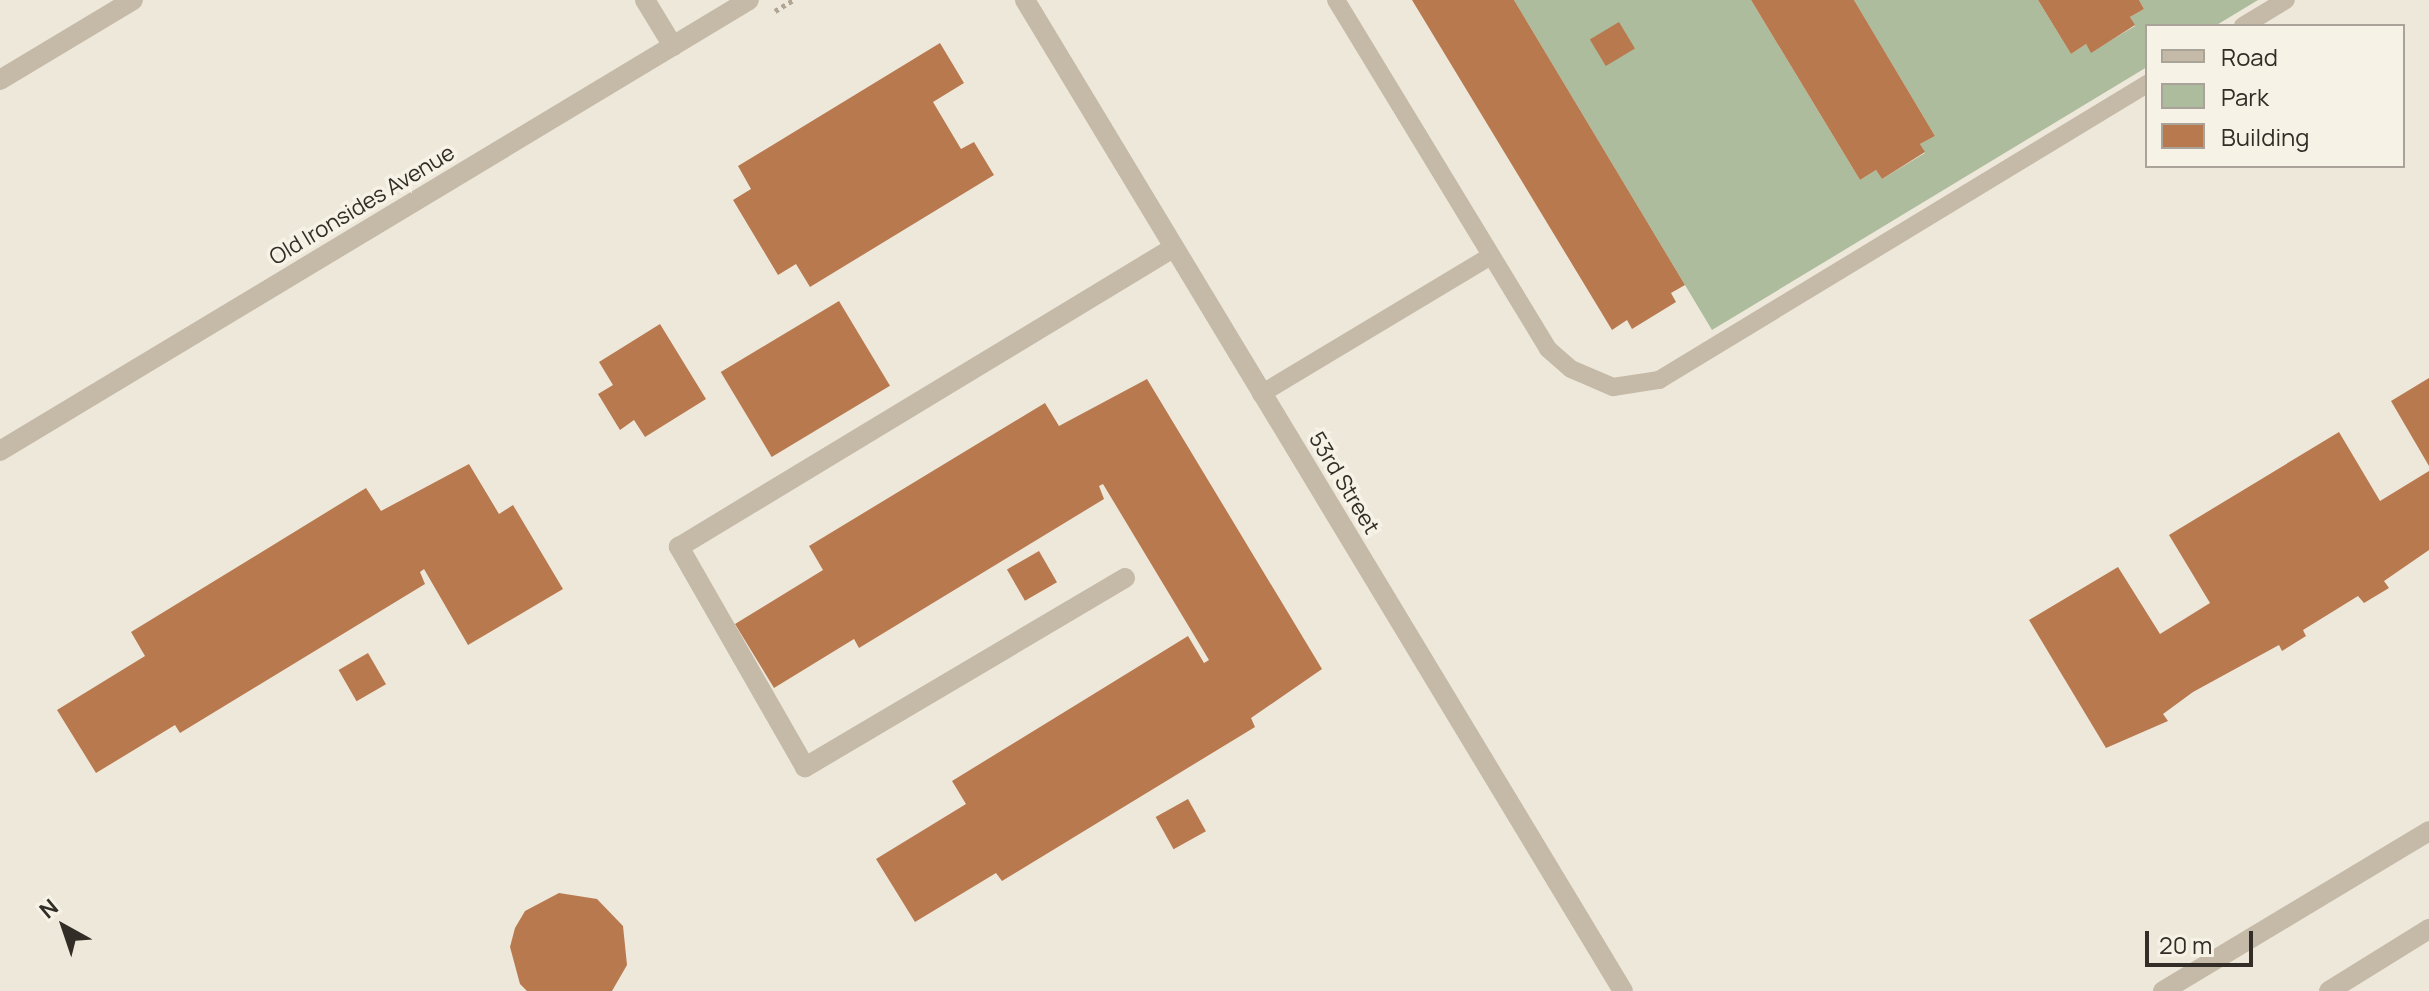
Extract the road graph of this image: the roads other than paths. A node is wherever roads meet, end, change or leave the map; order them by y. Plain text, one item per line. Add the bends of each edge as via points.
1 (133, 0) edge
2 (645, 0) edge
3 (749, 0) edge
4 (1025, 0) edge
5 (1336, 0) edge
6 (2286, 0) edge
7 (2246, 24) edge
8 (673, 46) junction
9 (0, 80) edge
10 (2145, 85) edge
11 (1173, 248) junction
12 (1489, 257) junction
13 (1261, 394) junction
14 (0, 451) edge
15 (1125, 578) dead end
16 (2429, 831) edge
17 (2429, 929) edge
18 (1623, 991) edge
19 (2163, 991) edge
20 (2329, 991) edge

1 - 9 street
2 - 8 street
3 - 8 street, Old Ironsides Avenue
4 - 11 street, 53rd Street
5 - 12 lane
6 - 7 lane
8 - 14 street, Old Ironsides Avenue
10 - 12 lane via 1659,380 1613,387 1571,369 1548,349
11 - 13 street, 53rd Street
11 - 15 street via 679,547 805,767
12 - 13 lane
13 - 18 street, 53rd Street
16 - 19 street
17 - 20 street

